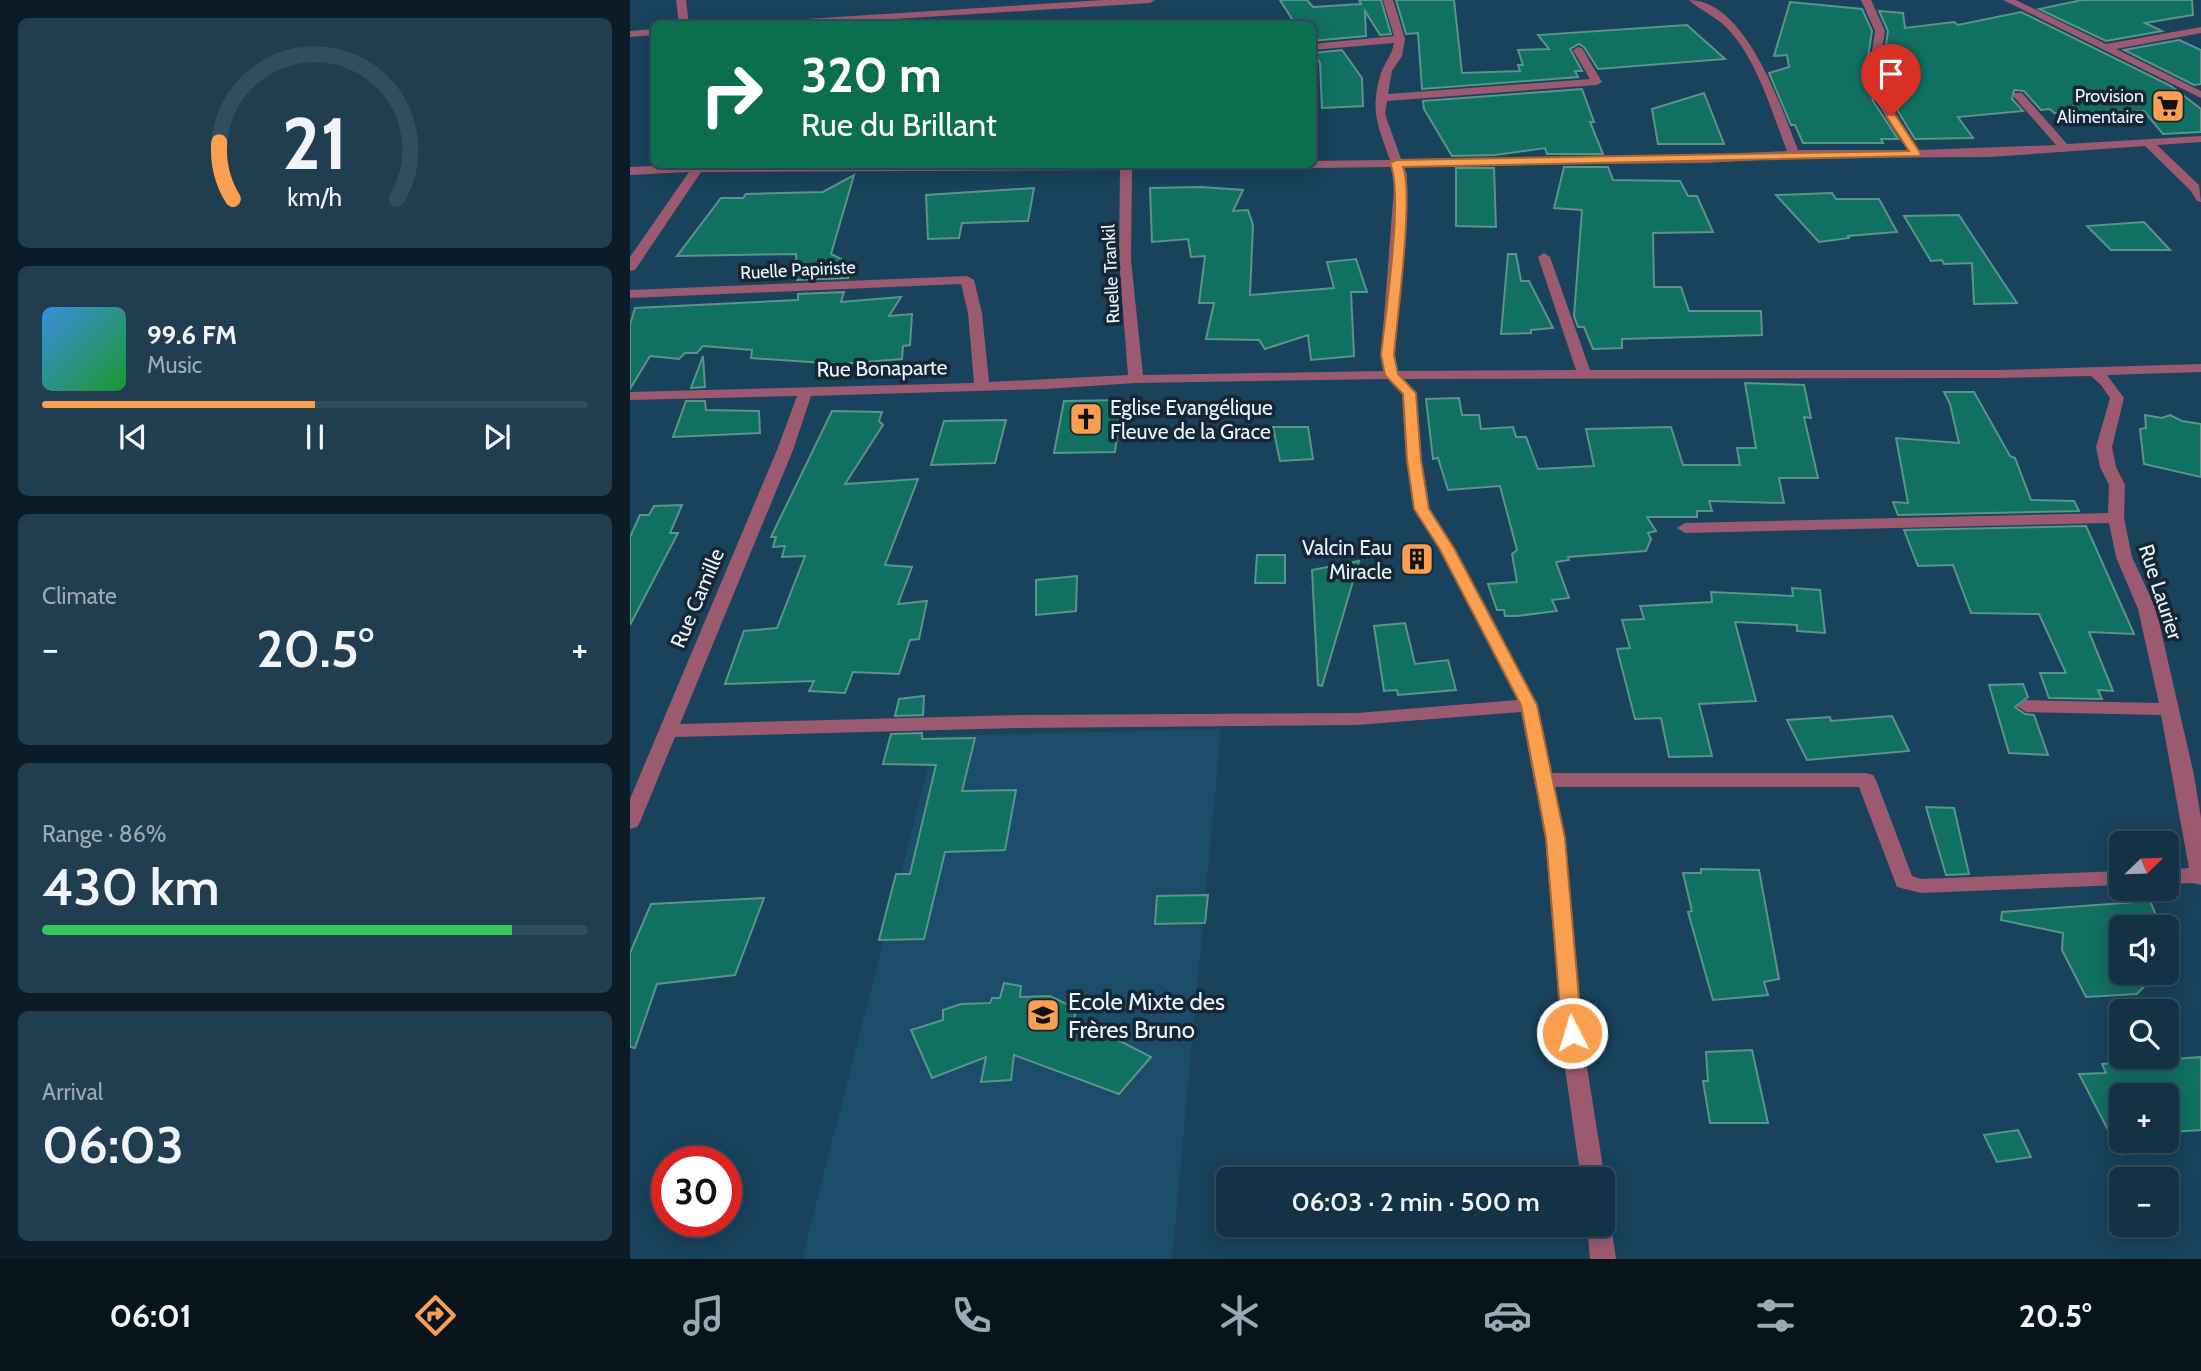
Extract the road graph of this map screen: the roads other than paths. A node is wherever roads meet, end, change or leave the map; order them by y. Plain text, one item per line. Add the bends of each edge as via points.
1 (681, 0) edge
2 (897, 0) edge
3 (1150, 0) edge
4 (1388, 0) edge
5 (1694, 0) edge
6 (1866, 0) edge
7 (2008, 0) edge
8 (1045, 3) edge
9 (893, 16) junction
10 (684, 21) edge
11 (830, 21) edge
12 (2199, 30) edge
13 (651, 32) edge
14 (630, 33) edge
15 (1400, 39) junction
16 (1316, 47) edge
17 (2104, 48) junction
18 (1578, 50) dead end
19 (2018, 95) dead end
20 (2201, 95) edge
21 (1380, 98) junction
22 (2201, 139) edge
23 (2148, 143) junction
24 (2066, 150) junction
25 (1794, 154) junction
26 (1916, 154) junction
27 (1396, 163) junction
28 (1316, 164) edge
29 (671, 168) edge
30 (698, 168) edge
31 (1126, 168) edge
32 (630, 171) edge
33 (2201, 198) edge
34 (1544, 257) dead end
35 (630, 267) edge
36 (630, 294) edge
37 (2201, 368) edge
38 (2095, 372) junction
39 (1392, 375) junction
40 (1585, 376) junction
41 (1136, 379) junction
42 (982, 386) junction
43 (805, 390) junction
44 (630, 396) edge
45 (2116, 518) junction
46 (1685, 528) dead end
47 (1529, 705) junction
48 (2026, 706) dead end
49 (2170, 709) junction
50 (667, 731) junction
51 (1543, 780) junction
52 (630, 822) edge
53 (2201, 876) edge
54 (2179, 877) edge
55 (2109, 878) edge
56 (1591, 1167) edge
57 (1601, 1237) edge
58 (1603, 1259) edge

1 - 10 street
2 - 9 street
3 - 8 street
4 - 15 street
5 - 25 street via 1740,36
6 - 26 street via 1880,31 1876,57 1882,101
7 - 17 street
8 - 9 street
9 - 11 street
12 - 17 street
13 - 14 street
15 - 16 street
15 - 21 street
17 - 20 street
18 - 21 street via 1597,82
19 - 24 street
21 - 27 street via 1379,114
22 - 23 street
23 - 24 street
23 - 33 street
24 - 26 street
25 - 26 street
25 - 27 street
27 - 28 street
27 - 39 street via 1401,189 1388,355
29 - 32 street
30 - 35 street
31 - 41 street, Ruelle Trankil via 1125,260
34 - 40 street
36 - 42 street, Ruelle Papiriste via 967,280
37 - 38 street, Rue Bonaparte
38 - 40 street, Rue Bonaparte
38 - 45 street, Rue Laurier via 2117,398 2104,447 2117,485
39 - 40 street, Rue Bonaparte
39 - 41 street, Rue Bonaparte
39 - 47 street via 1409,393 1422,509
41 - 42 street, Rue Bonaparte
42 - 43 street, Rue Bonaparte
43 - 44 street, Rue Bonaparte
43 - 50 street, Rue Camille via 785,450
45 - 46 street
45 - 49 street, Rue Laurier via 2124,557 2147,609
47 - 50 street via 1454,715 1334,719
47 - 51 street
48 - 49 street
49 - 53 street, Rue Laurier
50 - 52 street, Rue Camille
51 - 55 street via 1866,780 1904,882 1922,886
51 - 56 street via 1555,838 1575,1061
53 - 54 street
57 - 58 street

